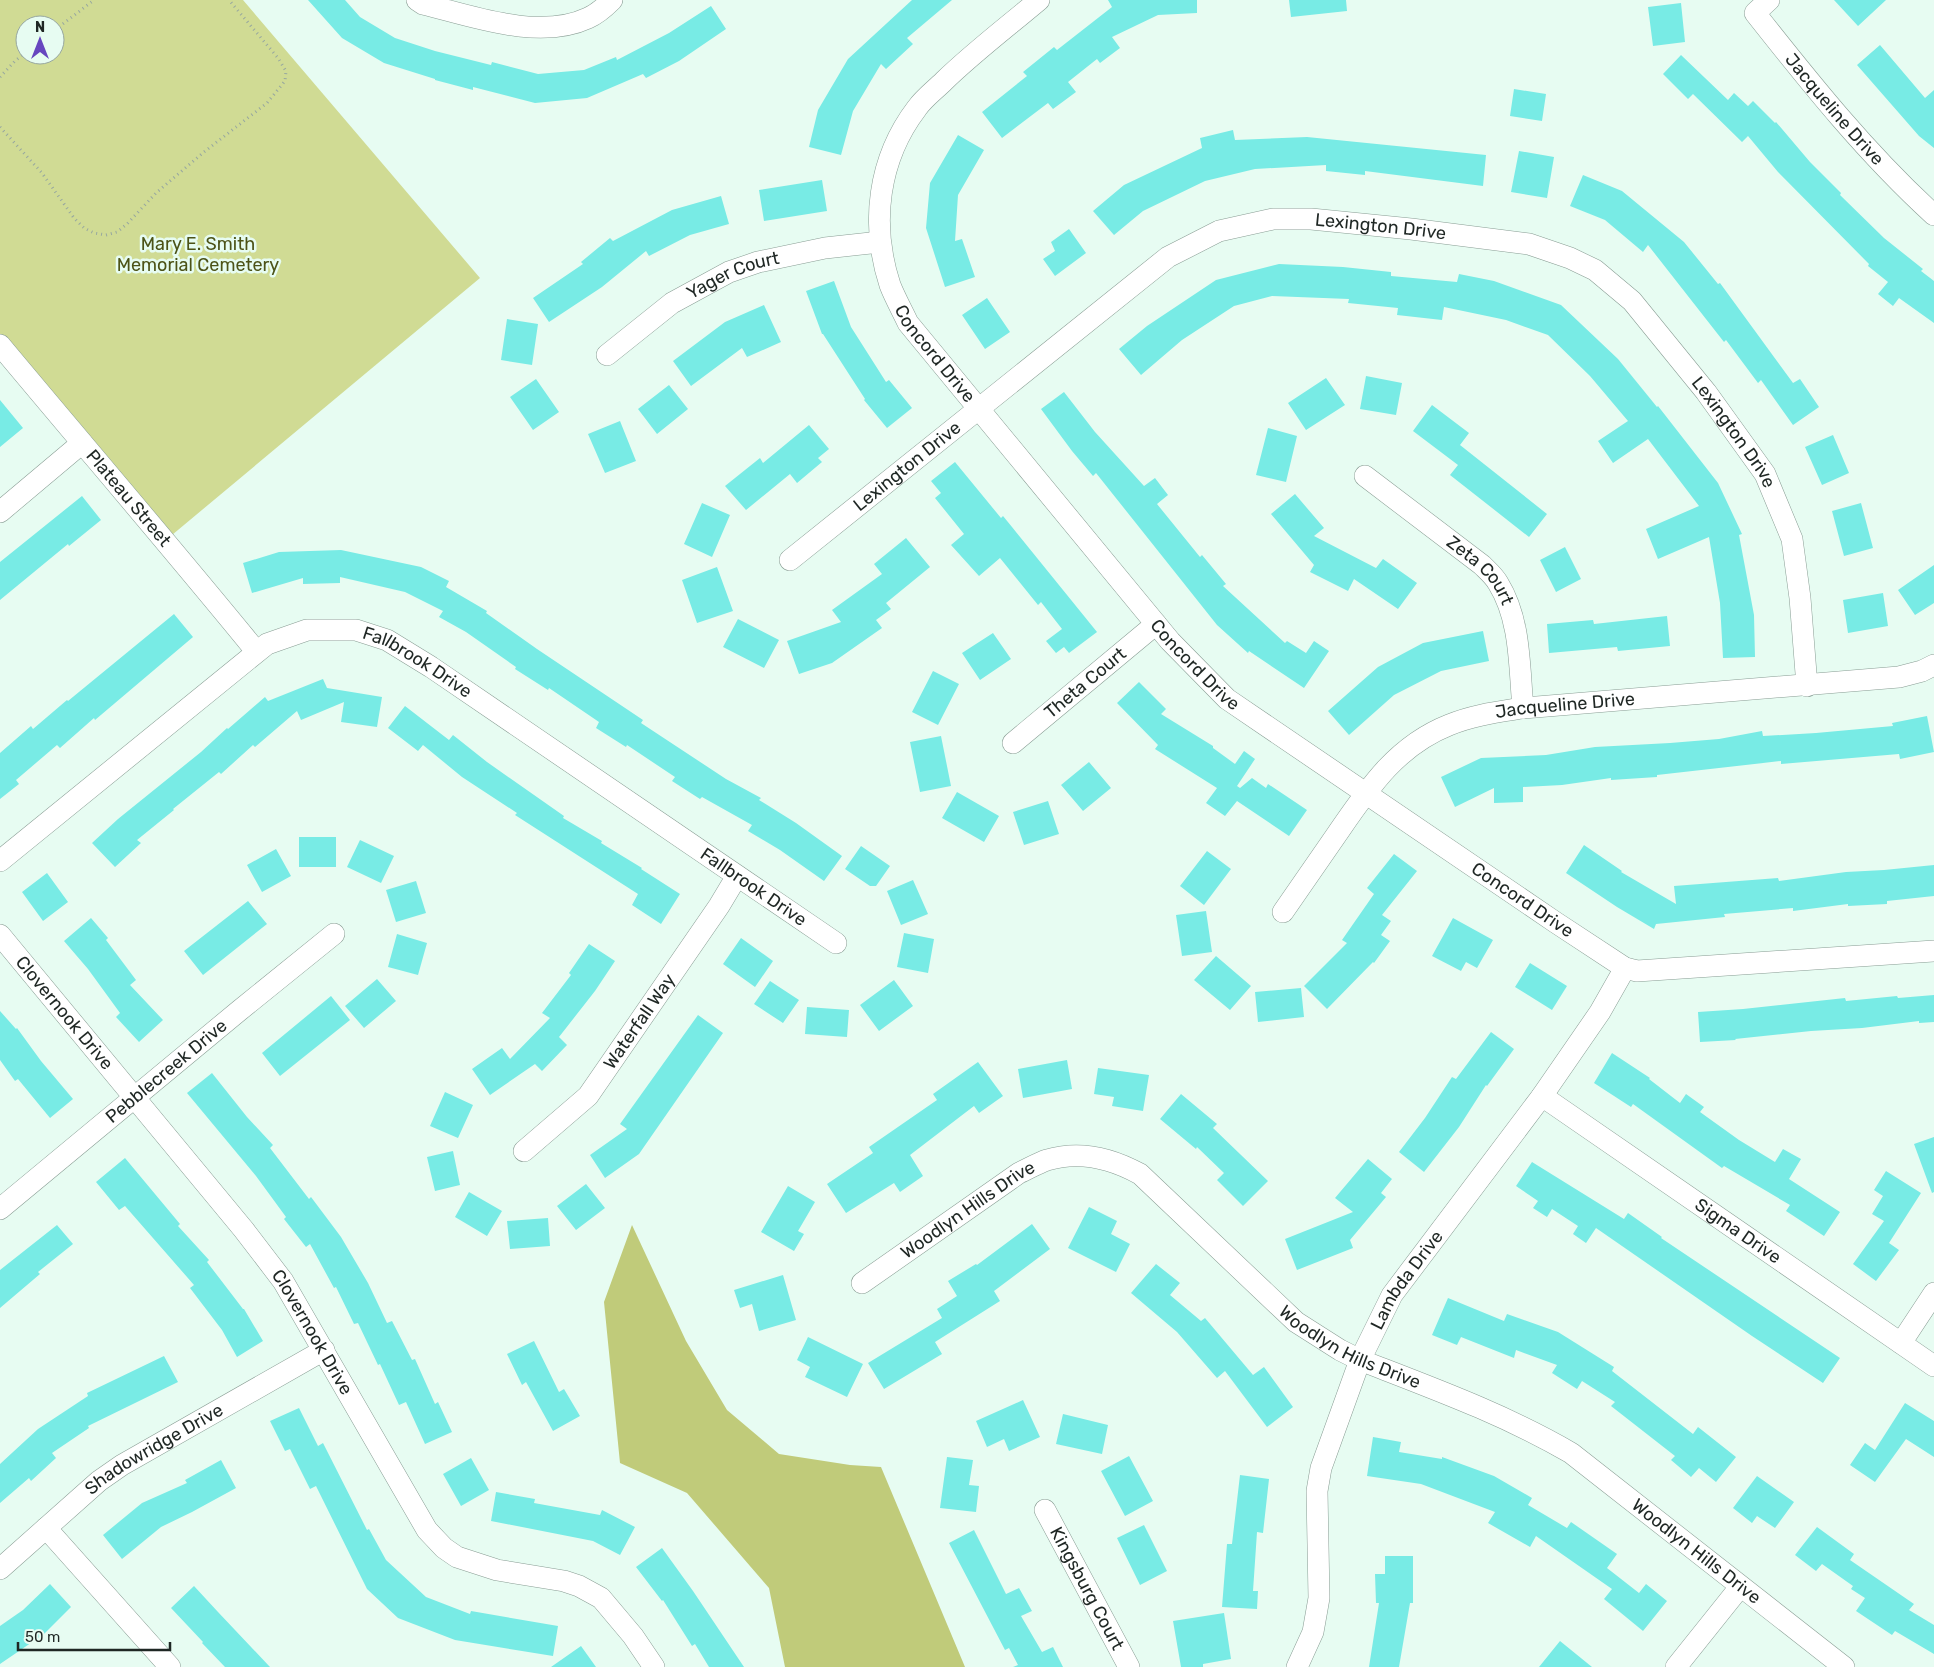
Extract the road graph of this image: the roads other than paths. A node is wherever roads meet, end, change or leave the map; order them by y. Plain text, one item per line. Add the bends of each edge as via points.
1 (417, 0) edge
2 (612, 0) edge
3 (1040, 0) edge
4 (1769, 0) edge
5 (1934, 215) edge
6 (880, 242) junction
7 (0, 345) edge
8 (607, 355) dead end
9 (979, 409) junction
10 (82, 443) junction
11 (1365, 476) dead end
12 (0, 512) edge
13 (790, 560) dead end
14 (1156, 624) junction
15 (256, 651) junction
16 (1934, 665) edge
17 (1807, 686) junction
18 (1523, 708) junction
19 (1013, 743) dead end
20 (1366, 792) junction
21 (0, 861) edge
22 (737, 876) junction
23 (1283, 912) dead end
24 (334, 934) dead end
25 (0, 935) edge
26 (836, 943) dead end
27 (1934, 951) edge
28 (1626, 968) junction
29 (1542, 1096) junction
30 (135, 1098) junction
31 (524, 1151) dead end
32 (0, 1209) edge
33 (862, 1283) dead end
34 (1934, 1293) edge
35 (1901, 1343) junction
36 (324, 1350) junction
37 (1360, 1360) junction
38 (1934, 1366) edge
39 (1045, 1510) dead end
40 (46, 1528) junction
41 (0, 1569) edge
42 (1740, 1587) junction
43 (170, 1667) edge
44 (654, 1667) edge
45 (1129, 1667) edge
46 (1297, 1667) edge
47 (1676, 1667) edge
48 (1844, 1667) edge

1 - 2 street via 459,13 526,27 569,25 602,10
3 - 6 street, Concord Drive via 965,61 917,107 893,147 885,171 880,193
4 - 5 street, Jacqueline Drive via 1754,13 1843,123
6 - 8 street, Yager Court via 815,250 758,262 730,272 672,303
6 - 9 street, Concord Drive via 885,270 908,323
7 - 10 street, Plateau Street
9 - 13 street, Lexington Drive
9 - 14 street, Concord Drive
9 - 17 street, Lexington Drive via 1168,257 1219,231 1273,219 1311,219 1529,244 1595,270 1632,301 1706,392 1765,474 1792,539
10 - 12 street
10 - 15 street, Plateau Street
11 - 18 street, Zeta Court via 1482,565 1497,581 1515,621
14 - 19 street, Theta Court
14 - 20 street, Concord Drive via 1227,699
15 - 21 street, Fallbrook Drive
15 - 22 street, Fallbrook Drive via 307,630 356,630 387,640
16 - 17 street, Jacqueline Drive via 1899,677
17 - 18 street, Jacqueline Drive
18 - 20 street, Jacqueline Drive via 1477,716 1450,724 1425,737 1398,756
20 - 23 street, Jacqueline Drive
20 - 28 street, Concord Drive
22 - 26 street, Fallbrook Drive
22 - 31 street, Waterfall Way via 588,1096
24 - 30 street, Pebblecreek Drive
25 - 30 street, Clovernook Drive
27 - 28 street, Concord Drive via 1637,971
28 - 29 street, Lambda Drive
29 - 35 street, Sigma Drive
29 - 37 street, Lambda Drive via 1392,1295
30 - 32 street, Pebblecreek Drive
30 - 36 street, Clovernook Drive via 244,1230 283,1282
33 - 37 street, Woodlyn Hills Drive via 1019,1173 1047,1160 1088,1156 1124,1165 1140,1174 1296,1322
34 - 35 street
35 - 38 street, Sigma Drive
36 - 40 street, Shadowridge Drive via 122,1465
36 - 44 street, Clovernook Drive via 427,1530 444,1548 456,1557 497,1570 579,1586 601,1598
37 - 42 street, Woodlyn Hills Drive via 1486,1410 1571,1453
37 - 46 street, Lambda Drive via 1321,1468 1317,1491 1319,1598 1313,1632
39 - 45 street, Kingsburg Court
40 - 41 street, Shadowridge Drive
40 - 43 street
42 - 47 street
42 - 48 street, Woodlyn Hills Drive

